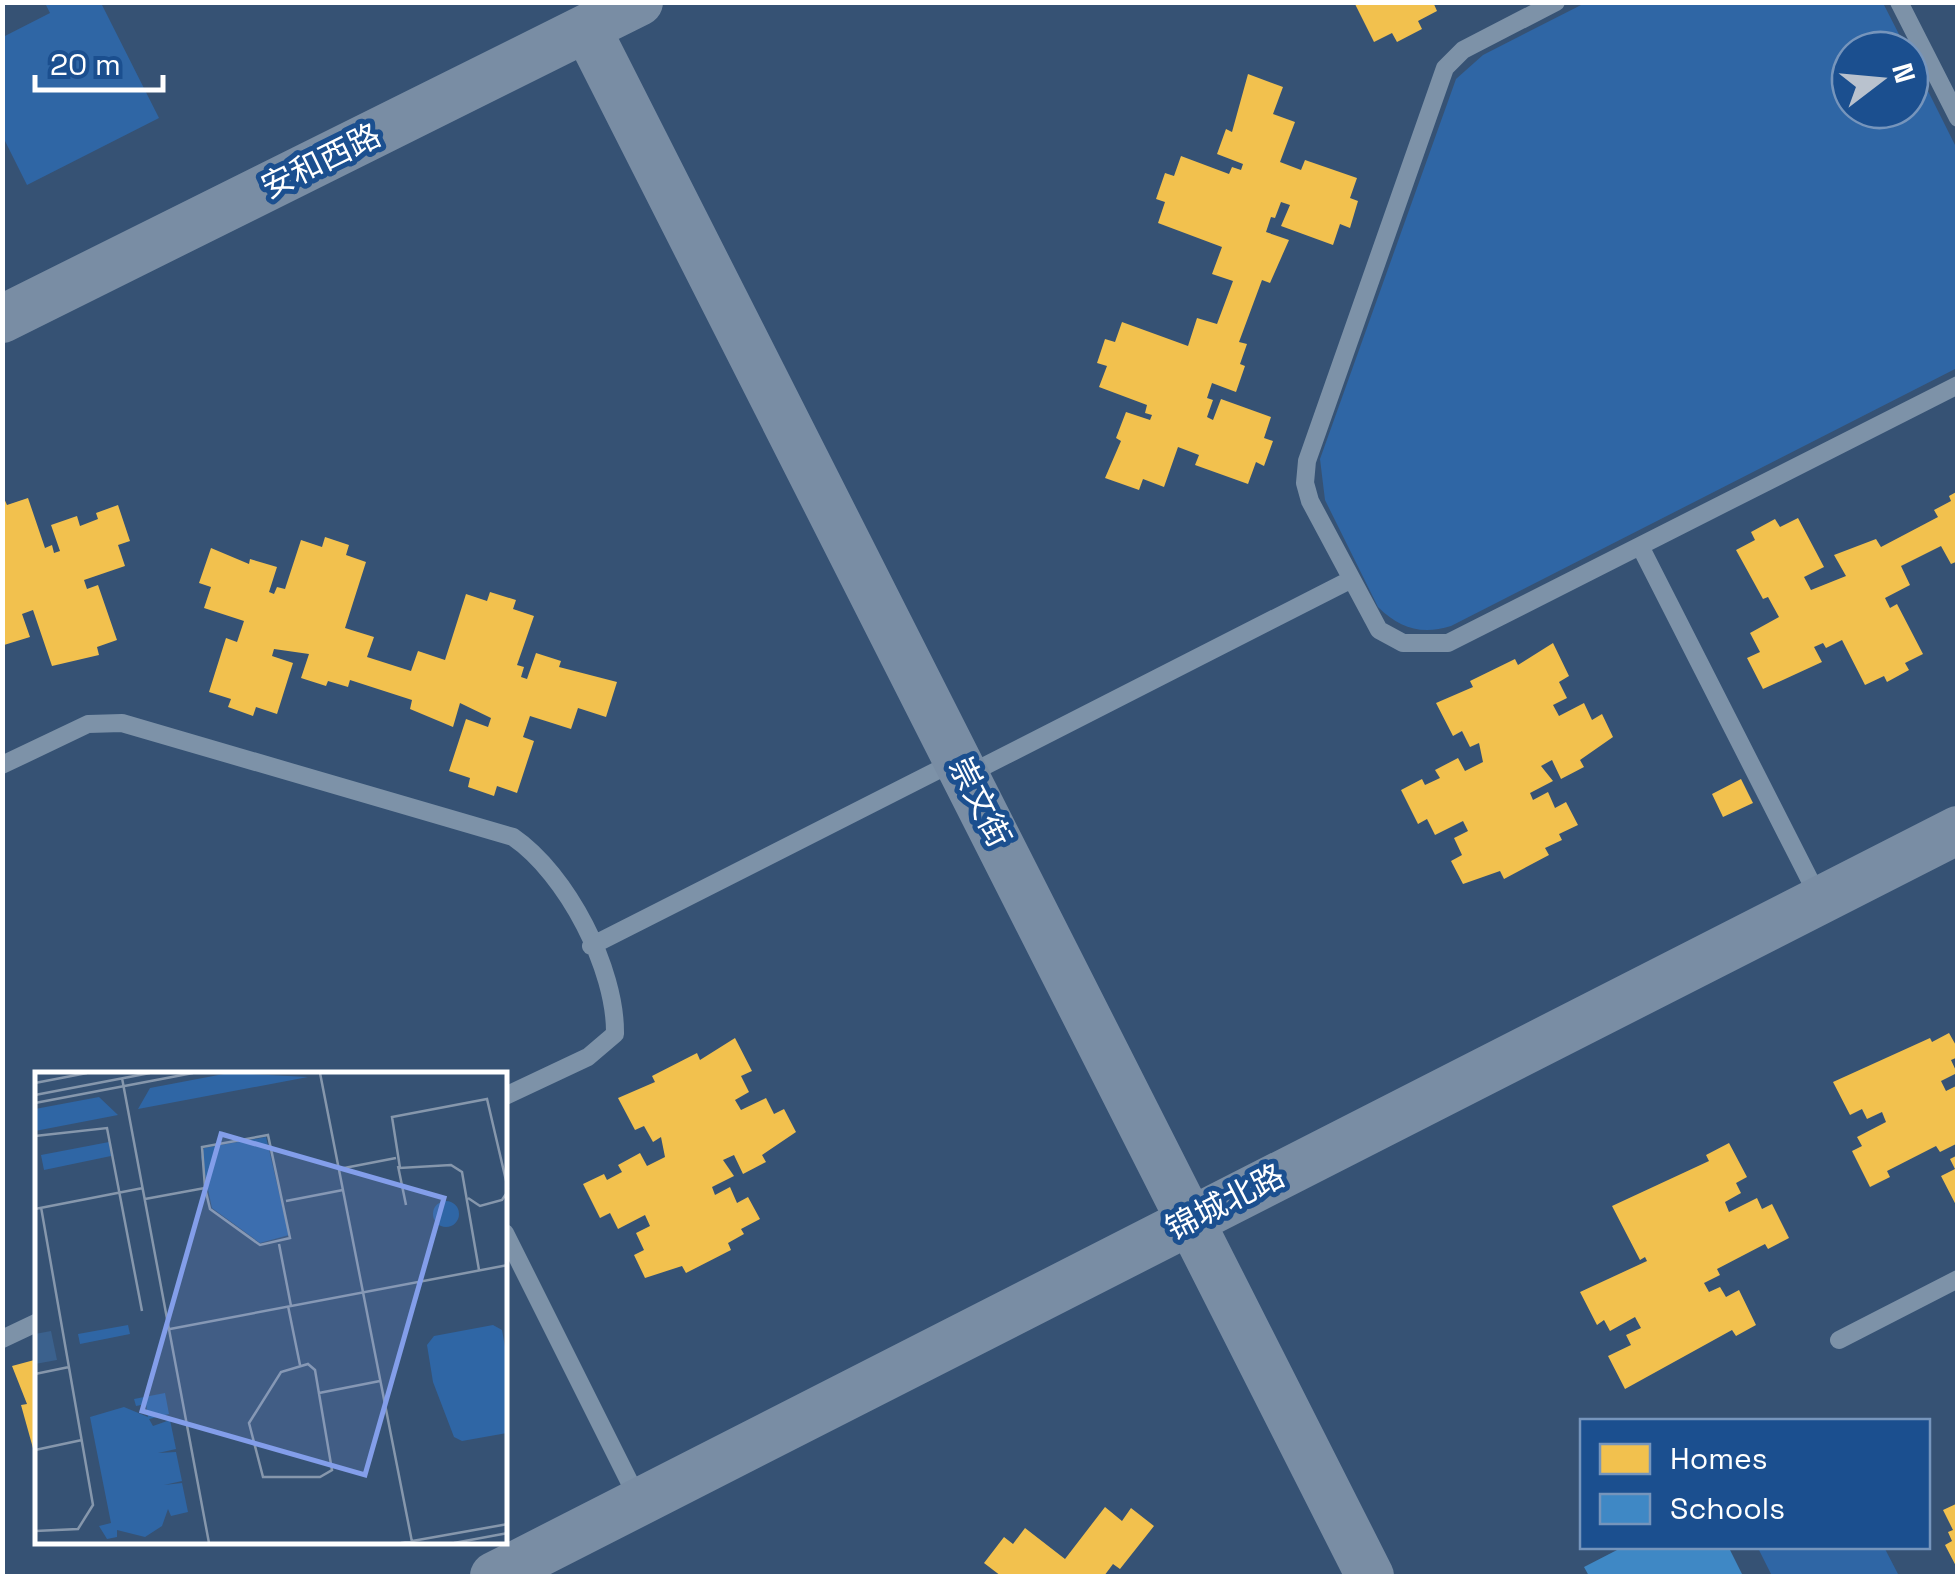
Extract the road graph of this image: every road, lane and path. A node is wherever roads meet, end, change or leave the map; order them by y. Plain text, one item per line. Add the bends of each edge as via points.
1 (640, 2) edge
2 (1556, 2) edge
3 (1900, 2) edge
4 (587, 29) junction
5 (1958, 118) edge
6 (2, 319) edge
7 (1958, 385) edge
8 (1640, 546) junction
9 (1350, 580) junction
10 (2, 765) edge
11 (963, 768) junction
12 (1956, 834) edge
13 (1820, 899) junction
14 (591, 946) junction
15 (508, 1095) edge
16 (1192, 1219) junction
17 (508, 1239) edge
18 (1958, 1279) edge
19 (35, 1323) edge
20 (2, 1339) edge
21 (1839, 1340) dead end
22 (640, 1502) junction
23 (494, 1576) edge
24 (1370, 1576) edge

1 - 4 street, 安和西路
2 - 9 lane via 1464,50 1440,80 1306,461 1310,501
3 - 5 lane
4 - 6 street, 安和西路
4 - 11 street, 崇文街
7 - 8 lane
8 - 9 lane via 1460,637 1426,646 1379,630
8 - 13 lane
9 - 11 lane
10 - 14 lane via 88,724 122,723 512,838 560,880
11 - 14 lane
11 - 16 street, 崇文街
12 - 13 street, 锦城北路
13 - 16 street, 锦城北路
14 - 15 lane via 616,1000 615,1034 588,1057
16 - 22 street, 锦城北路
16 - 24 street, 崇文街
17 - 22 lane
18 - 21 lane
19 - 20 lane
22 - 23 street, 锦城北路

